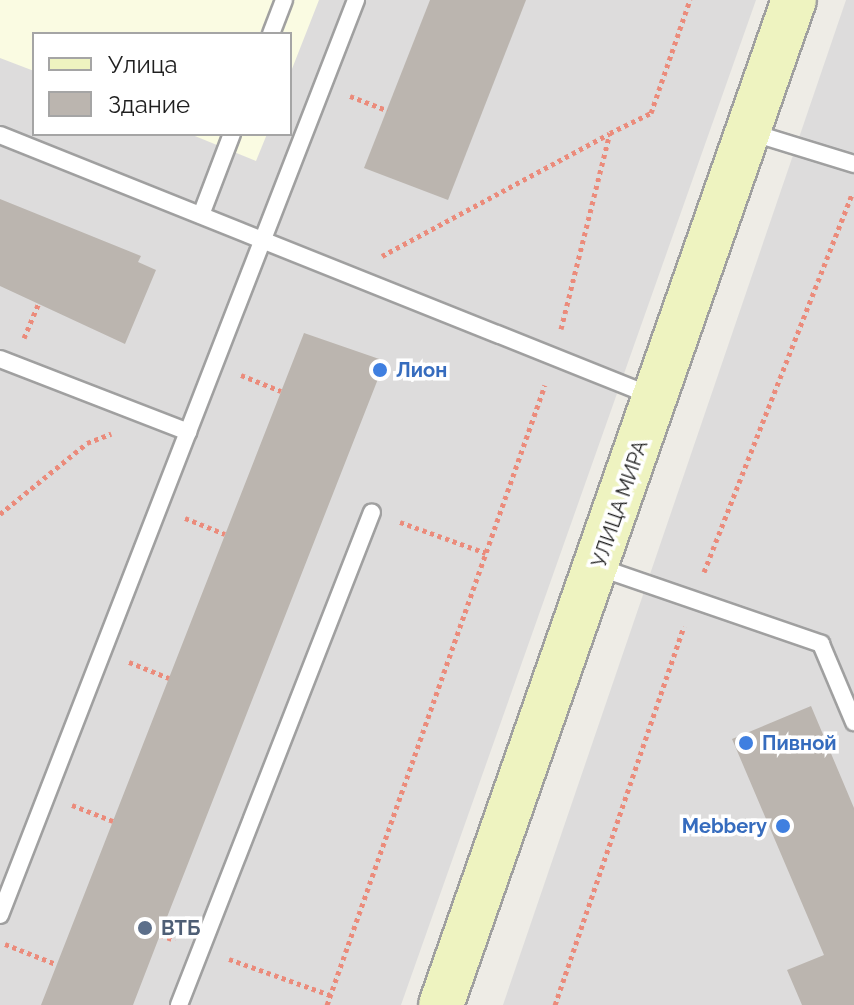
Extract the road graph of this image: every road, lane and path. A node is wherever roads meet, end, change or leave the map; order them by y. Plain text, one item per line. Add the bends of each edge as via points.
1 (284, 0) edge
2 (356, 0) edge
3 (690, 0) edge
4 (794, 0) edge
5 (272, 32) edge
6 (323, 85) junction
7 (387, 110) dead end
8 (749, 132) junction
9 (610, 133) junction
10 (0, 135) edge
11 (231, 136) edge
12 (854, 164) edge
13 (201, 215) junction
14 (263, 239) junction
15 (349, 274) junction
16 (39, 302) dead end
17 (555, 357) junction
18 (6, 362) edge
19 (214, 365) junction
20 (281, 391) dead end
21 (657, 398) junction
22 (153, 418) junction
23 (188, 432) junction
24 (158, 508) junction
25 (372, 512) joint
26 (0, 514) edge
27 (225, 534) dead end
28 (486, 553) junction
29 (598, 567) junction
30 (103, 651) junction
31 (169, 678) dead end
32 (854, 722) edge
33 (47, 795) junction
34 (113, 821) dead end
35 (0, 915) edge
36 (160, 935) dead end
37 (0, 942) edge
38 (201, 949) junction
39 (56, 964) dead end
40 (330, 995) junction
41 (179, 1005) edge
42 (327, 1005) edge
43 (441, 1005) edge

1 - 5 lane
2 - 6 lane
3 - 9 path via 651,113
4 - 8 main road, УЛИЦА МИРА
6 - 7 path
6 - 14 lane
8 - 12 lane
8 - 21 main road, УЛИЦА МИРА
9 - 15 path
9 - 17 path
10 - 13 lane
11 - 13 lane
13 - 14 lane
14 - 15 lane
14 - 19 lane
15 - 17 lane
16 - 18 path
17 - 21 lane
17 - 28 path
18 - 22 lane
19 - 20 path
19 - 23 lane
21 - 29 main road, УЛИЦА МИРА
22 - 23 lane
22 - 26 path via 87,443
23 - 24 lane
24 - 27 path
24 - 30 lane
25 - 28 path
25 - 38 lane
28 - 40 path
29 - 32 lane via 821,644
29 - 43 main road, УЛИЦА МИРА
30 - 31 path
30 - 33 lane
33 - 34 path
33 - 35 lane
36 - 38 path
37 - 39 path
38 - 40 path
38 - 41 lane
40 - 42 path

